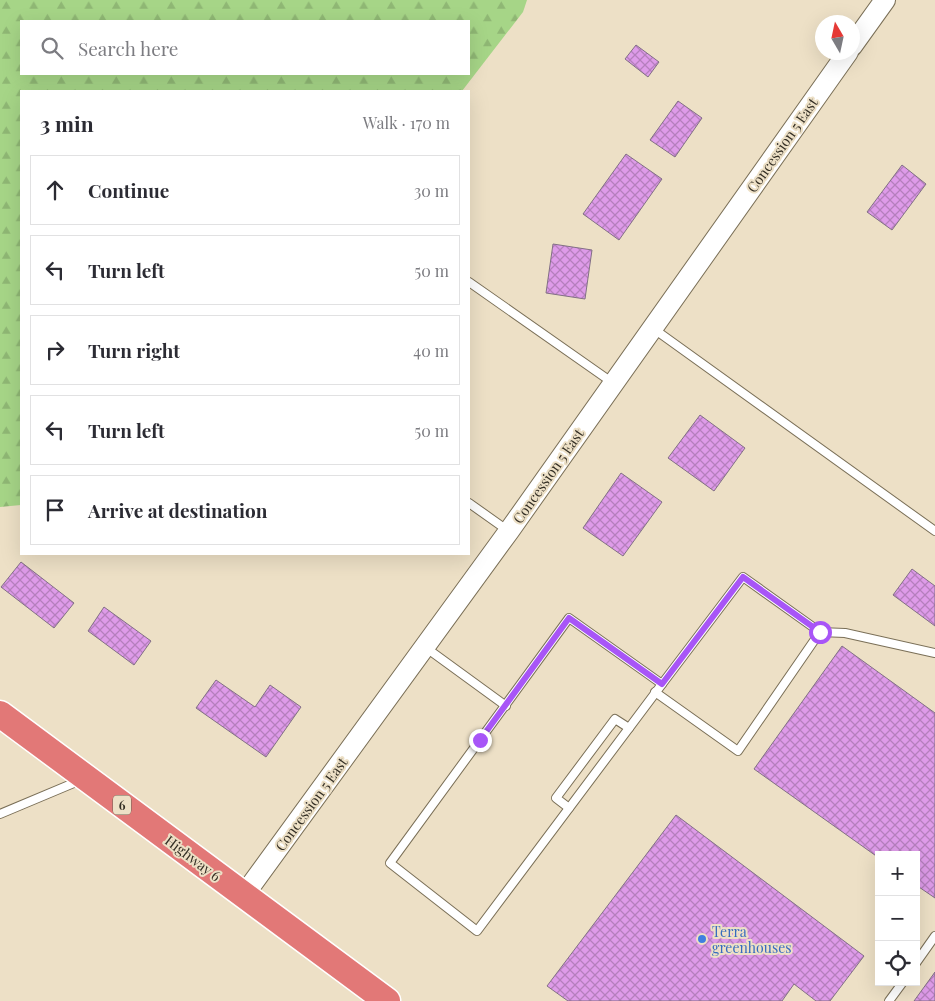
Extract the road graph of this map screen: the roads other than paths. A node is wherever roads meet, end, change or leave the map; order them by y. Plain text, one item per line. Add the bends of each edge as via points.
1 (886, 0) edge
2 (860, 35) edge
3 (842, 60) edge
4 (470, 283) edge
5 (653, 328) junction
6 (613, 384) junction
7 (470, 504) edge
8 (935, 531) edge
9 (509, 532) junction
10 (820, 632) junction
11 (425, 647) junction
12 (935, 653) edge
13 (662, 684) junction
14 (656, 692) junction
15 (506, 706) junction
16 (0, 714) edge
17 (629, 728) junction
18 (86, 778) junction
19 (569, 808) junction
20 (0, 814) edge
21 (244, 896) junction
22 (935, 936) edge
23 (920, 957) edge
24 (900, 986) edge
25 (387, 1001) edge
26 (889, 1001) edge

1 - 2 street
3 - 5 street, Concession 5 East
4 - 6 lane
5 - 6 street, Concession 5 East
5 - 8 lane
6 - 9 street, Concession 5 East
7 - 9 lane
9 - 11 street, Concession 5 East
10 - 12 lane via 845,633
10 - 13 lane via 743,577
10 - 14 lane via 738,751
11 - 15 lane
11 - 21 street, Concession 5 East
13 - 14 lane
13 - 15 lane via 569,618
14 - 17 lane
15 - 19 lane via 390,863 477,930
16 - 18 highway, Highway 6 / 6
17 - 19 lane
17 - 19 lane via 615,719 556,798
18 - 20 lane
18 - 21 highway, Highway 6 / 6
21 - 25 highway, Highway 6 / 6
22 - 23 lane
24 - 26 lane

